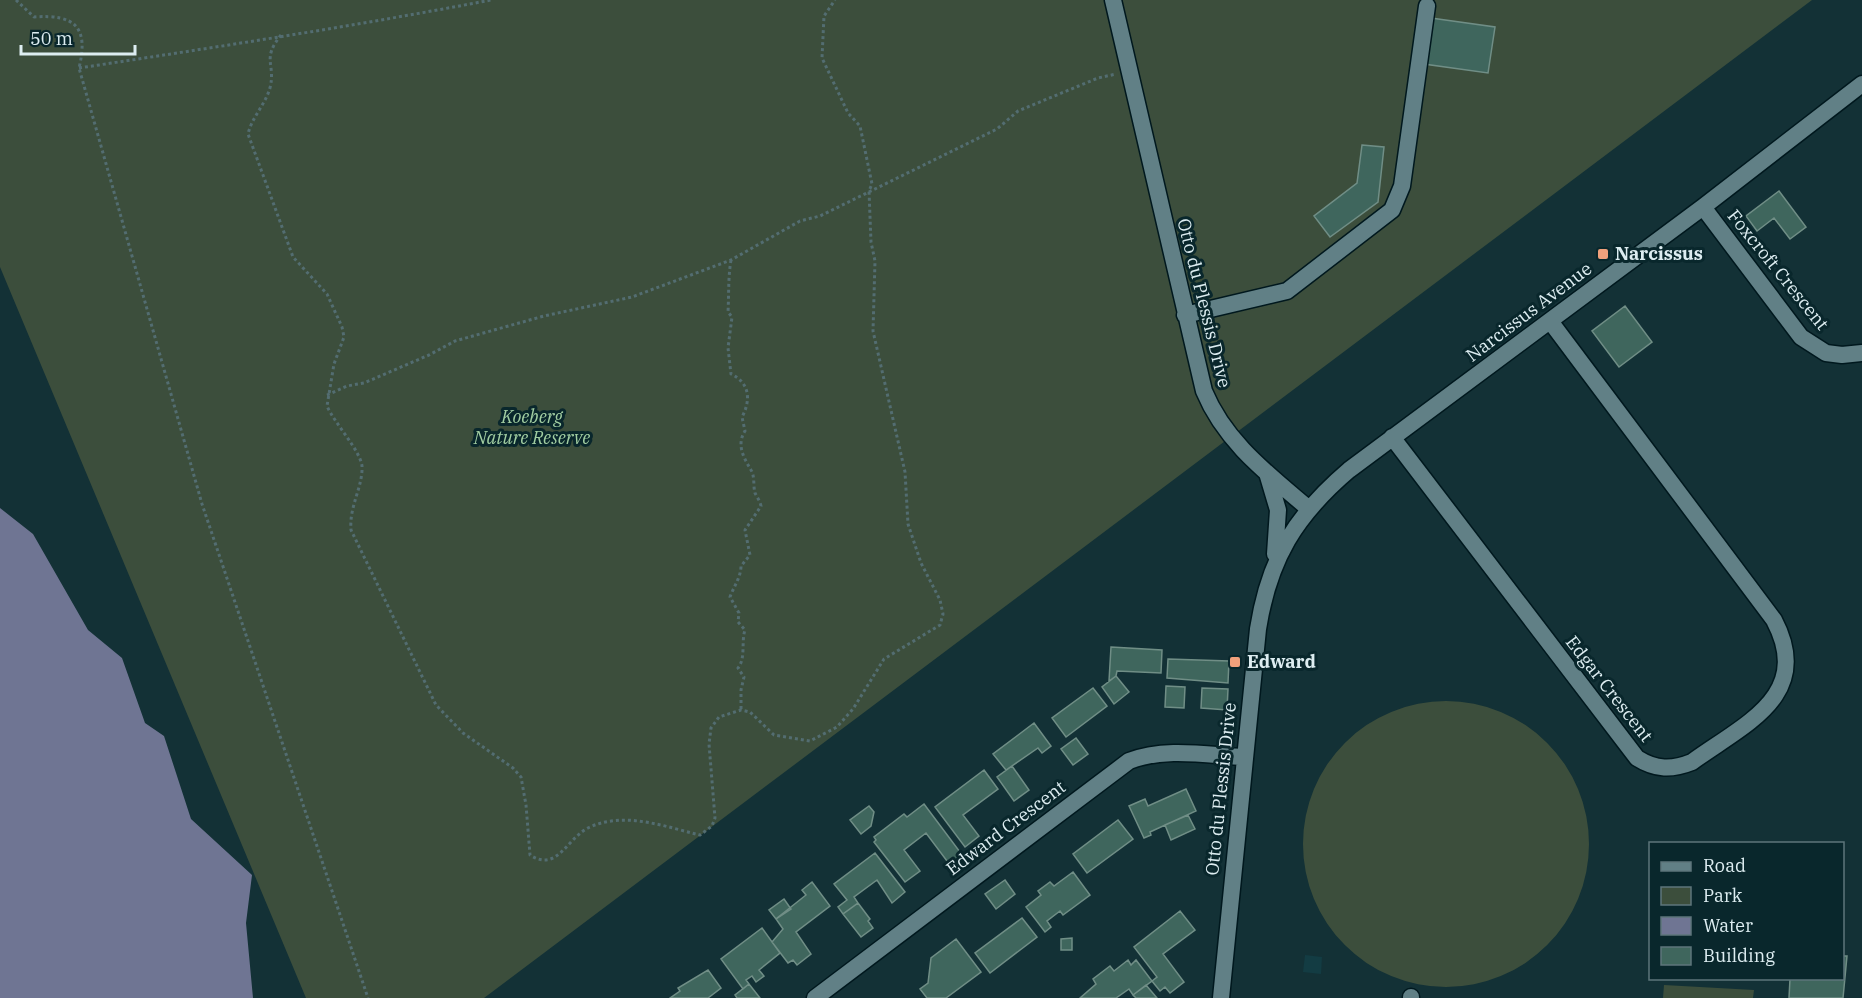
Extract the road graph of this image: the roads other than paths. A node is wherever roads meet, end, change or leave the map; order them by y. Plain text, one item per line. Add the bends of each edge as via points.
1 (1113, 0) edge
2 (1427, 6) dead end
3 (1860, 90) edge
4 (1703, 207) junction
5 (1185, 315) junction
6 (1550, 321) junction
7 (1862, 353) edge
8 (1392, 437) junction
9 (1267, 473) junction
10 (1309, 509) junction
11 (1272, 569) junction
12 (1244, 757) junction
13 (814, 998) edge
14 (1221, 998) edge

1 - 5 street, Otto du Plessis Drive
2 - 5 street via 1402,186 1392,210 1287,291
3 - 4 street, Narcissus Avenue
4 - 6 street, Narcissus Avenue
4 - 7 street, Foxcroft Crescent via 1801,337 1827,353
5 - 9 street, Otto du Plessis Drive via 1213,412
6 - 8 street, Narcissus Avenue
6 - 8 street, Edgar Crescent via 1774,620 1786,662 1782,687 1768,707 1692,762 1665,769 1637,758
8 - 10 street, Narcissus Avenue via 1339,479
9 - 10 street, Otto du Plessis Drive
9 - 11 street via 1278,510
10 - 11 street, Otto du Plessis Drive
11 - 12 street, Otto du Plessis Drive via 1264,590 1258,629
12 - 13 street, Edward Crescent via 1163,753 1129,761
12 - 14 street, Otto du Plessis Drive

